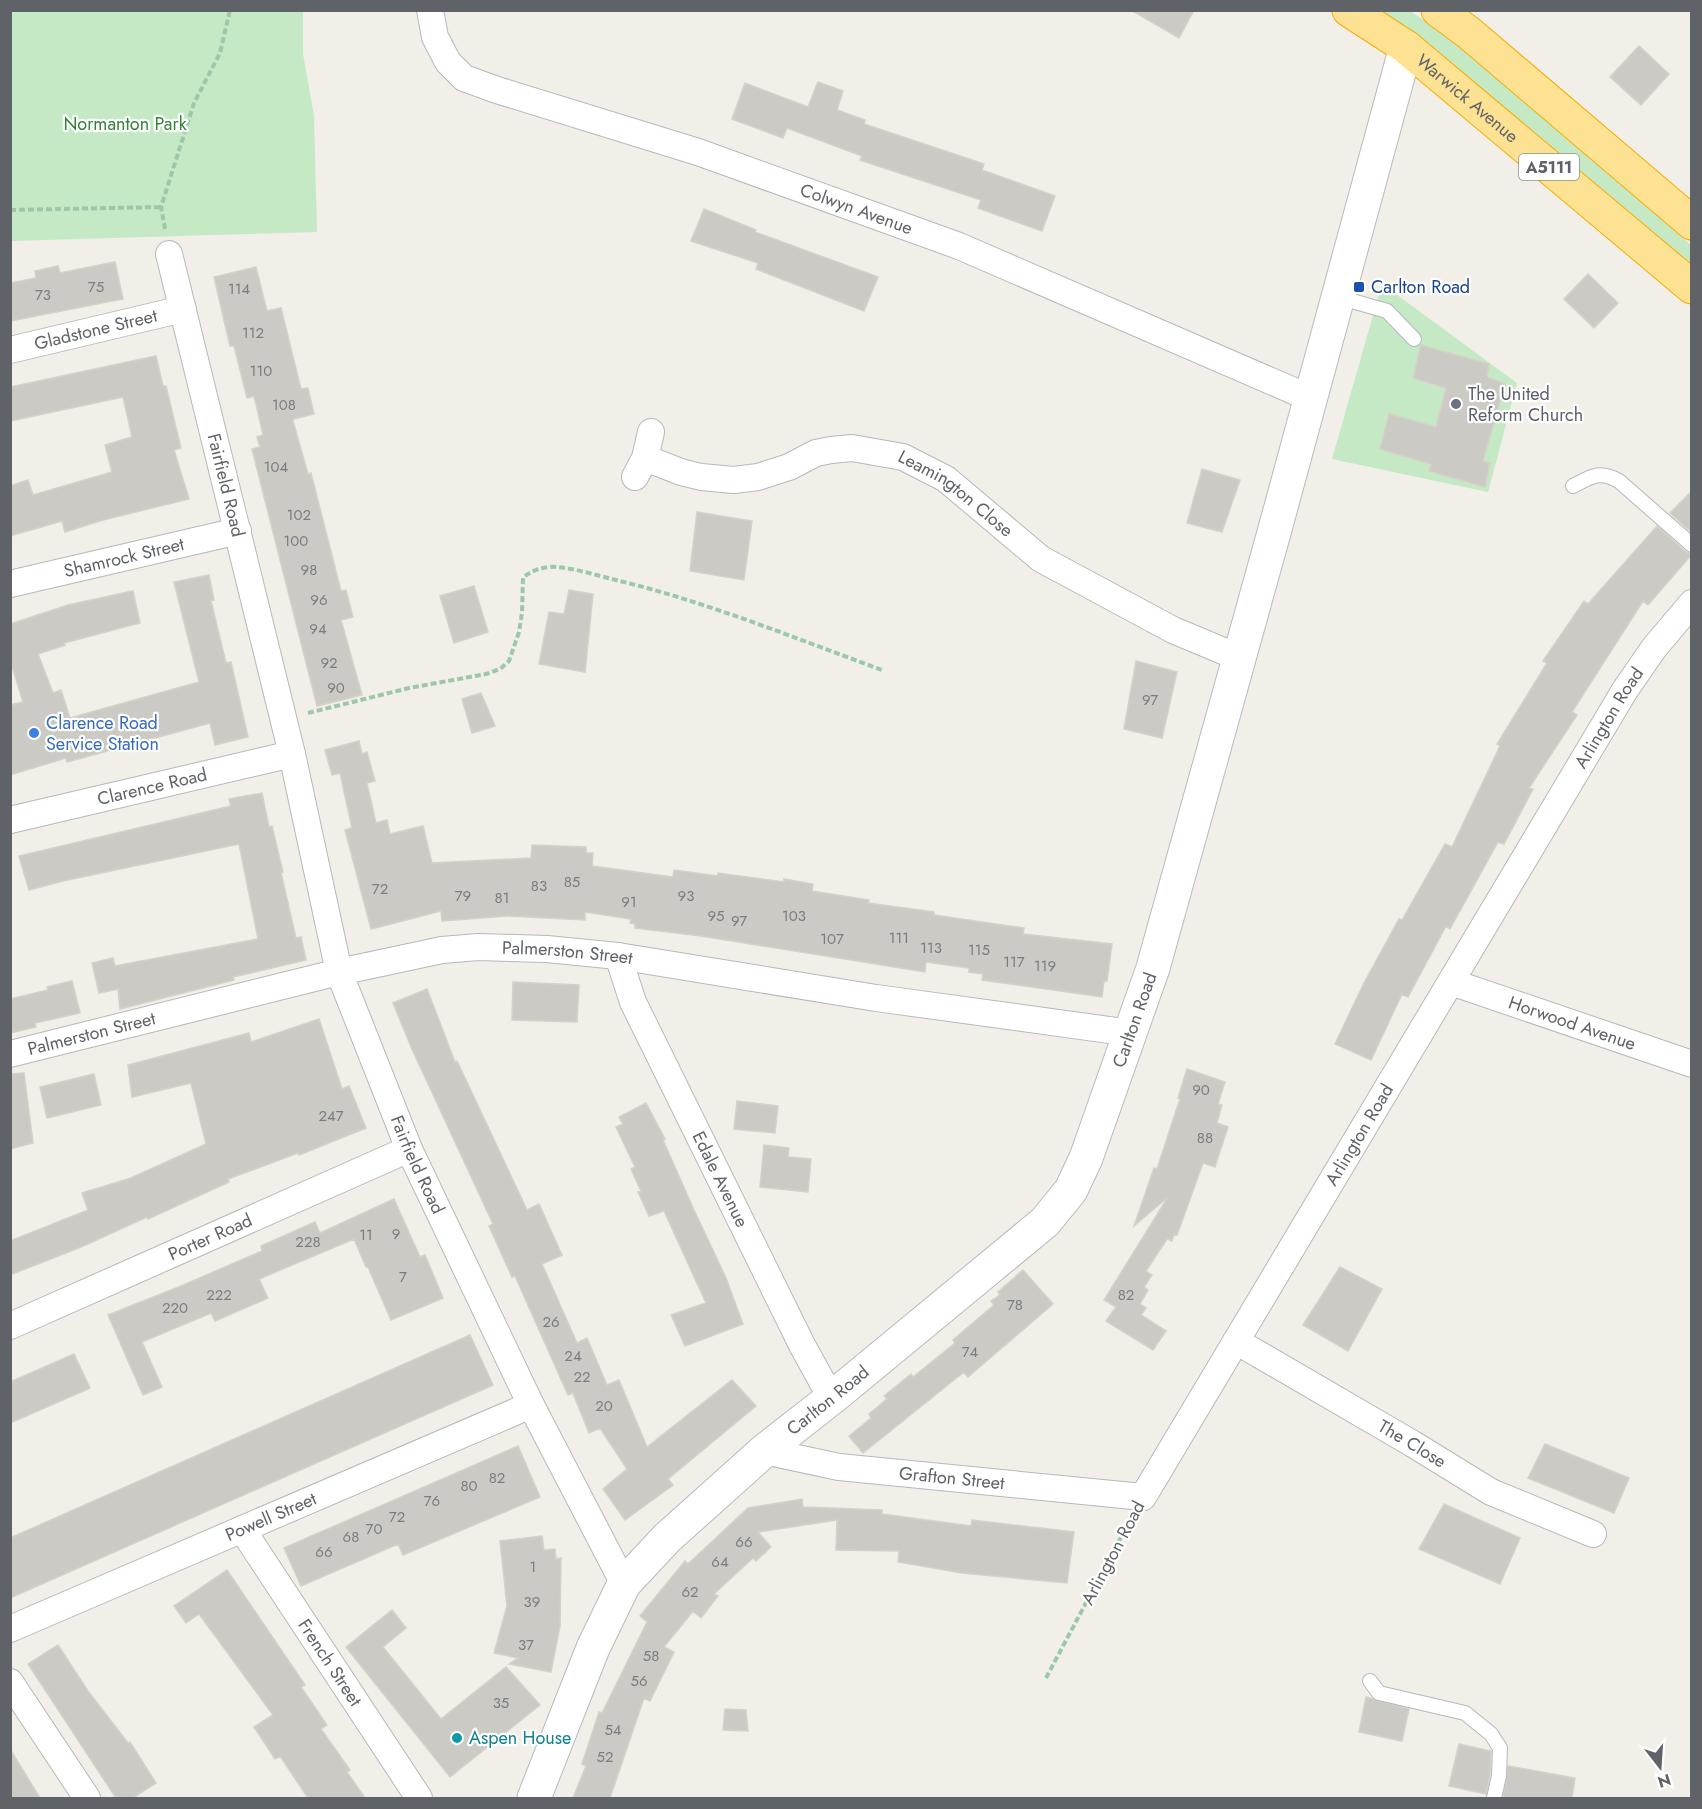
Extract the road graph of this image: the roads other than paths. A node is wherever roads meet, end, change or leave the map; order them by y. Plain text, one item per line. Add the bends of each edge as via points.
1 (430, 10) edge
2 (1349, 10) edge
3 (1438, 10) edge
4 (1406, 47) junction
5 (1692, 223) edge
6 (169, 254) dead end
7 (1692, 287) edge
8 (1338, 297) junction
9 (183, 309) junction
10 (1414, 339) dead end
11 (10, 350) edge
12 (1310, 398) junction
13 (651, 432) dead end
14 (1573, 486) dead end
15 (238, 531) junction
16 (1692, 545) edge
17 (10, 584) edge
18 (1692, 603) edge
19 (1240, 658) junction
20 (292, 754) junction
21 (10, 819) edge
22 (618, 956) junction
23 (339, 972) junction
24 (1451, 982) junction
25 (1131, 1033) junction
26 (10, 1054) edge
27 (1692, 1064) edge
28 (409, 1149) junction
29 (10, 1326) edge
30 (1236, 1341) junction
31 (833, 1397) junction
32 (531, 1405) junction
33 (764, 1451) junction
34 (1143, 1497) joint
35 (242, 1529) junction
36 (1593, 1534) dead end
37 (624, 1584) junction
38 (10, 1629) edge
39 (1370, 1681) dead end
40 (10, 1682) edge
41 (87, 1798) edge
42 (419, 1798) edge
43 (534, 1798) edge
44 (1494, 1798) edge

1 - 12 street, Colwyn Avenue via 435,37 448,62 464,78 698,152 959,246
2 - 4 highway, Warwick Avenue / A5111
3 - 5 highway, A5111
4 - 7 highway, Warwick Avenue / A5111
4 - 8 street, Carlton Road
6 - 9 street, Fairfield Road
8 - 10 lane via 1387,311
8 - 12 street, Carlton Road
9 - 11 street, Gladstone Street
9 - 15 street, Fairfield Road
12 - 19 street, Carlton Road
13 - 19 street, Leamington Close via 640,467 701,477 758,477 831,450 852,448 903,457 946,479 1041,558 1173,630
14 - 16 lane via 1593,475 1608,475
15 - 17 street, Shamrock Street
15 - 20 street, Fairfield Road
18 - 24 street, Arlington Road via 1624,690
19 - 25 street, Carlton Road
20 - 21 street, Clarence Road
20 - 23 street, Fairfield Road
22 - 23 street, Palmerston Street via 478,947 442,950
22 - 25 street, Palmerston Street via 876,998
22 - 31 street, Edale Avenue via 638,1012 797,1335
23 - 26 street, Palmerston Street
23 - 28 street, Fairfield Road
24 - 27 street, Horwood Avenue
24 - 30 street, Arlington Road
25 - 31 street, Carlton Road via 1071,1190 1044,1222
28 - 29 street, Porter Road
28 - 32 street, Fairfield Road
30 - 34 street, Arlington Road
30 - 36 street, The Close via 1491,1492
31 - 33 street, Carlton Road
32 - 35 street, Powell Street
32 - 37 street, Fairfield Road
33 - 34 street, Grafton Street via 838,1467
33 - 37 street, Carlton Road via 667,1538
35 - 38 street, Powell Street
35 - 42 street, French Street
37 - 43 street, Carlton Road via 593,1648
39 - 44 lane via 1378,1693 1465,1713 1491,1734 1500,1748
40 - 41 street

